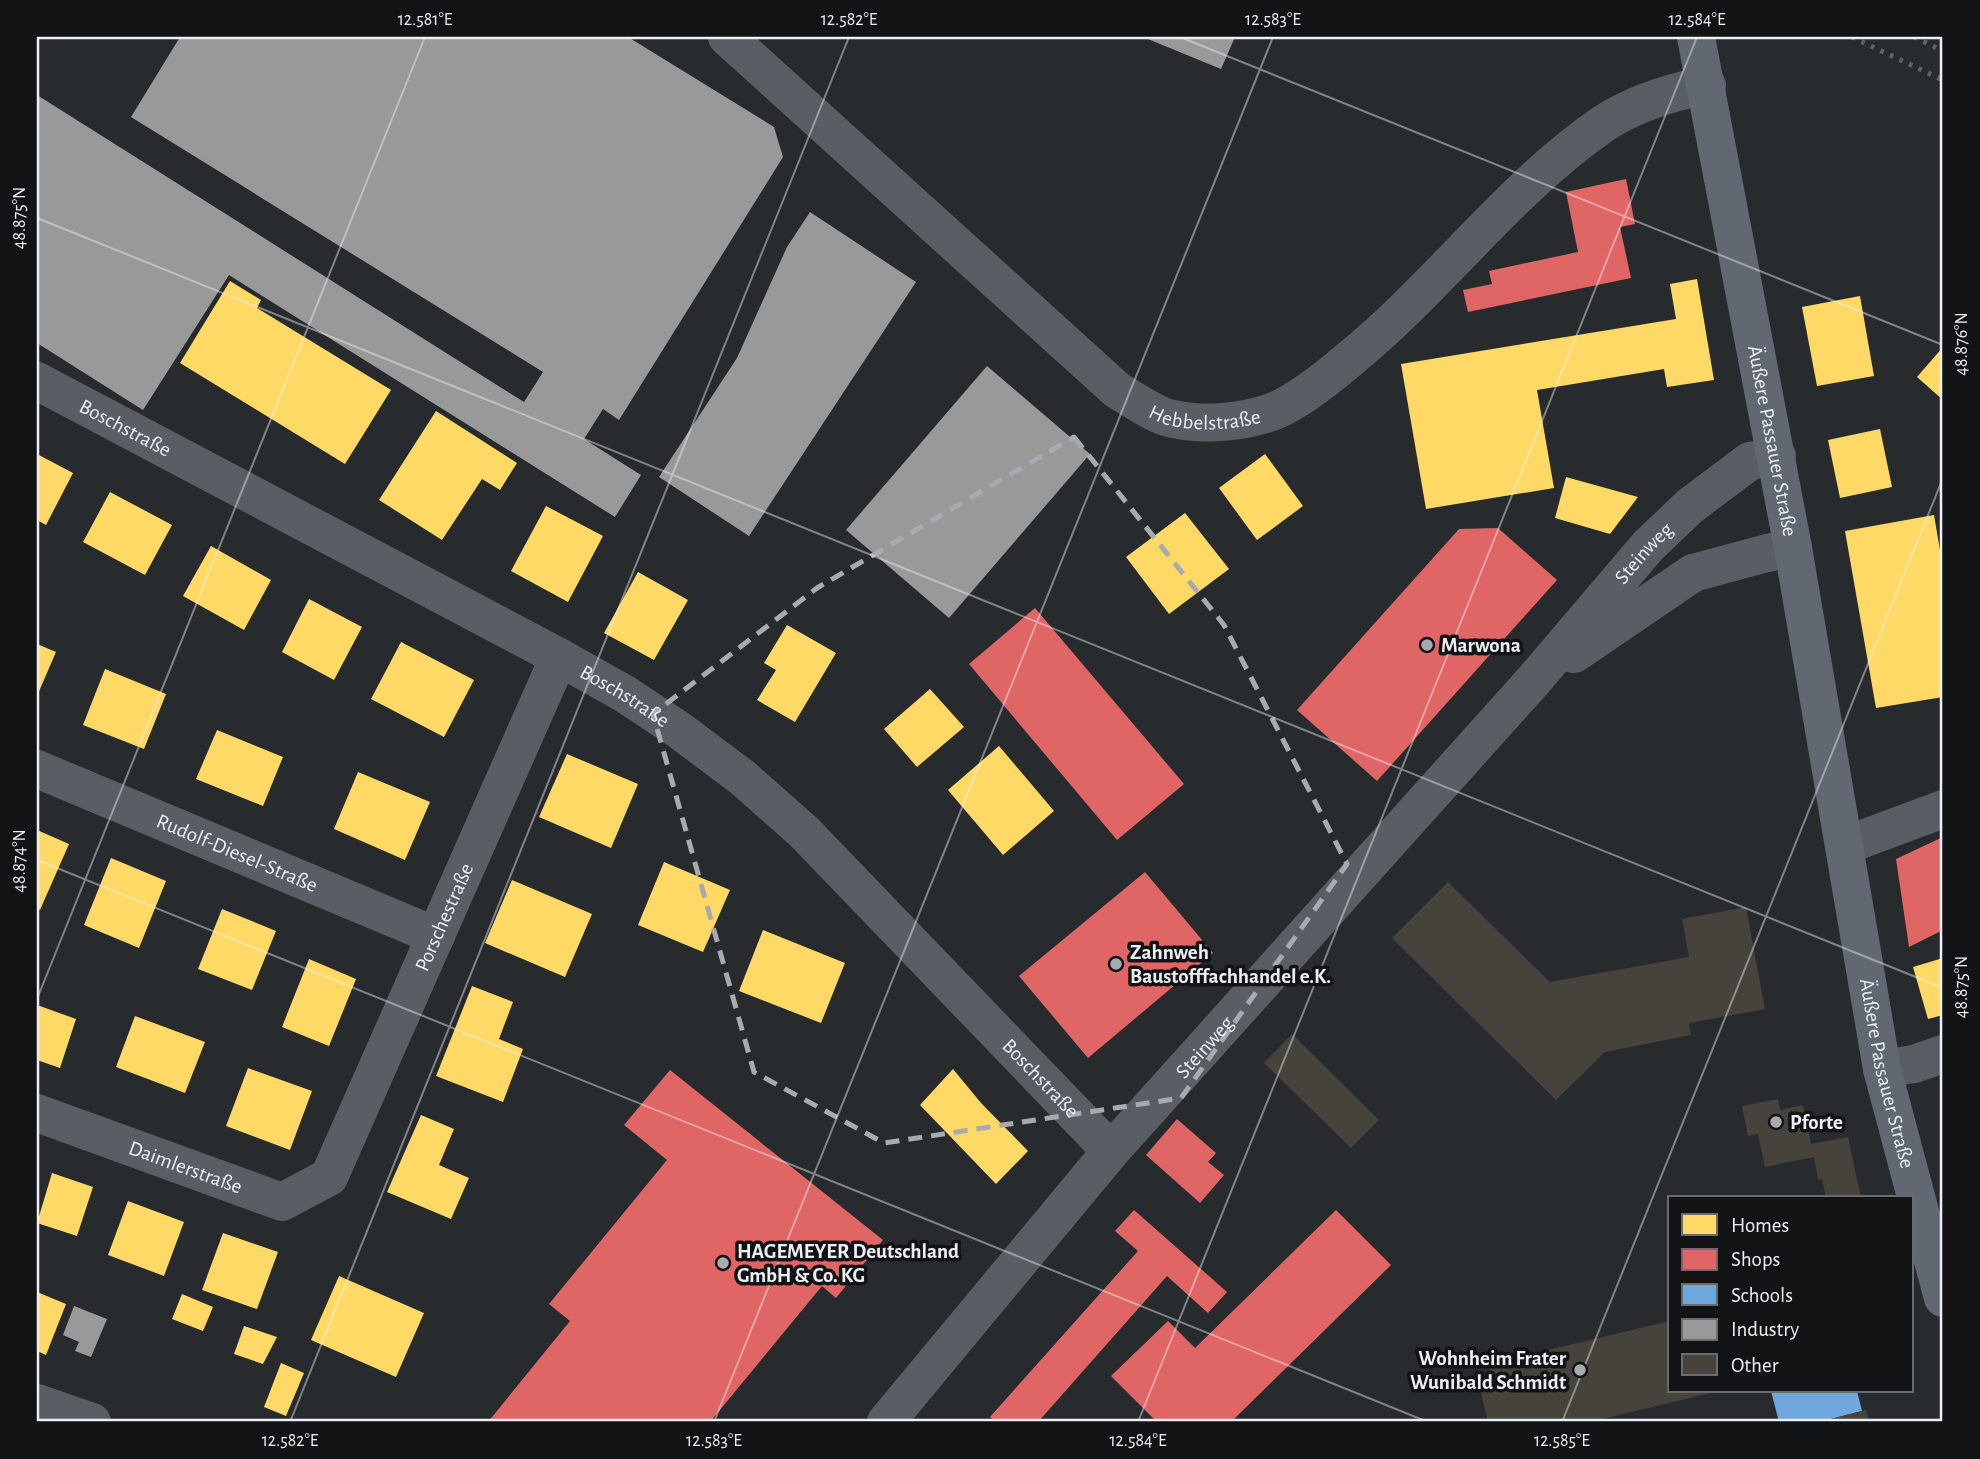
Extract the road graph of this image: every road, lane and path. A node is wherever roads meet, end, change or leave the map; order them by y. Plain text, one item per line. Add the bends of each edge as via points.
1 (727, 37) edge
2 (1696, 37) edge
3 (1707, 85) junction
4 (37, 381) edge
5 (1777, 456) junction
6 (1793, 548) junction
7 (559, 657) junction
8 (1534, 680) junction
9 (37, 769) edge
10 (1943, 809) edge
11 (1844, 846) junction
12 (436, 936) junction
13 (1943, 1054) edge
14 (1882, 1069) junction
15 (37, 1113) edge
16 (1111, 1152) junction
17 (328, 1177) joint
18 (1943, 1298) edge
19 (37, 1403) edge
20 (92, 1422) edge
21 (886, 1422) edge

1 - 3 street, Hebbelstraße via 1117,390 1171,419 1220,423 1274,411 1323,382 1371,342 1552,164 1605,123 1635,108
2 - 3 main road, Äußere Passauer Straße
3 - 5 main road, Äußere Passauer Straße
4 - 7 street, Boschstraße
5 - 6 main road, Äußere Passauer Straße
5 - 8 street, Steinweg via 1749,461 1690,506 1648,546
6 - 8 street, Steinweg via 1693,573
6 - 11 main road, Äußere Passauer Straße
7 - 12 street, Porschestraße
7 - 16 street, Boschstraße via 625,694 754,787 813,842
8 - 16 street, Steinweg
9 - 12 street, Rudolf-Diesel-Straße
10 - 11 street
11 - 14 main road, Äußere Passauer Straße
12 - 17 street, Porschestraße
13 - 14 street
14 - 18 main road, Äußere Passauer Straße
15 - 17 street, Daimlerstraße via 282,1202
16 - 21 street, Steinweg
19 - 20 street

